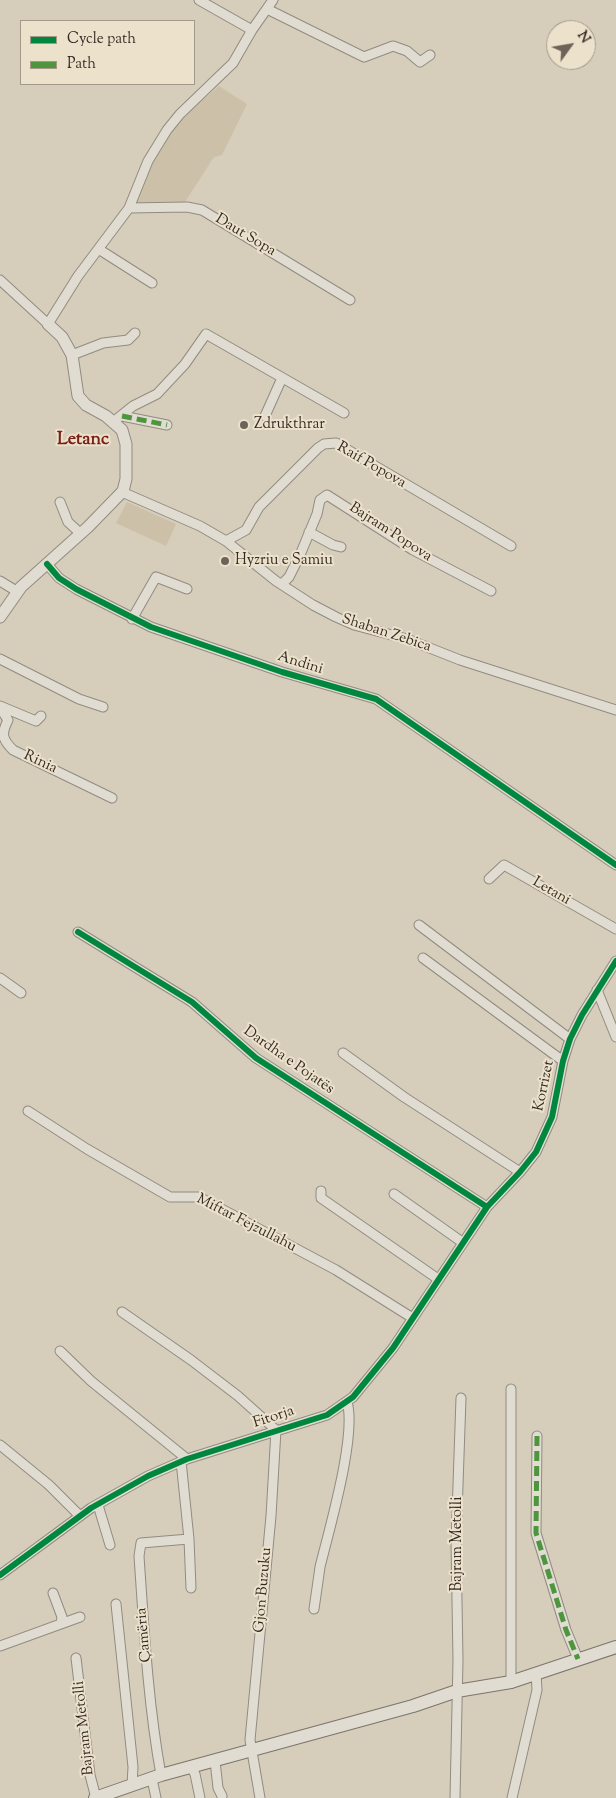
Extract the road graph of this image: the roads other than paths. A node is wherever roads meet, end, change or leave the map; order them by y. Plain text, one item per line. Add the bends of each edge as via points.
1 (199, 0) edge
2 (273, 0) edge
3 (266, 9) junction
4 (252, 30) junction
5 (430, 55) dead end
6 (130, 208) junction
7 (100, 250) junction
8 (0, 281) edge
9 (152, 283) dead end
10 (350, 300) dead end
11 (48, 324) junction
12 (135, 334) dead end
13 (72, 355) junction
14 (282, 378) junction
15 (344, 414) dead end
16 (265, 416) dead end
17 (117, 419) junction
18 (167, 424) dead end
19 (122, 492) junction
20 (60, 502) dead end
21 (309, 532) junction
22 (80, 533) junction
23 (226, 540) junction
24 (511, 546) dead end
25 (342, 547) dead end
26 (47, 564) junction
27 (0, 581) edge
28 (282, 584) junction
29 (187, 589) dead end
30 (491, 591) dead end
31 (18, 592) junction
32 (0, 617) edge
33 (132, 619) junction
34 (0, 659) edge
35 (0, 707) edge
36 (103, 707) dead end
37 (616, 710) edge
38 (41, 716) dead end
39 (112, 798) dead end
40 (616, 865) edge
41 (489, 879) dead end
42 (419, 925) dead end
43 (616, 929) edge
44 (78, 932) dead end
45 (423, 958) dead end
46 (616, 962) edge
47 (0, 978) edge
48 (597, 990) junction
49 (21, 993) dead end
50 (616, 1037) edge
51 (570, 1039) junction
52 (343, 1053) dead end
53 (562, 1061) junction
54 (28, 1111) dead end
55 (520, 1172) junction
56 (321, 1191) dead end
57 (394, 1194) dead end
58 (487, 1207) junction
59 (462, 1242) junction
60 (438, 1279) junction
61 (122, 1312) dead end
62 (412, 1317) junction
63 (60, 1351) dead end
64 (511, 1389) dead end
65 (461, 1398) dead end
66 (346, 1402) junction
67 (276, 1430) junction
68 (537, 1436) dead end
69 (0, 1445) edge
70 (184, 1460) junction
71 (98, 1505) junction
72 (80, 1516) junction
73 (189, 1540) junction
74 (110, 1545) dead end
75 (0, 1575) edge
76 (191, 1588) dead end
77 (53, 1593) dead end
78 (116, 1604) dead end
79 (314, 1609) dead end
80 (80, 1617) dead end
81 (61, 1624) junction
82 (0, 1646) edge
83 (616, 1647) edge
84 (76, 1658) dead end
85 (578, 1659) junction
86 (536, 1673) junction
87 (512, 1682) junction
88 (457, 1691) junction
89 (252, 1749) junction
90 (215, 1761) junction
91 (191, 1767) junction
92 (157, 1777) junction
93 (132, 1785) junction
94 (222, 1796) dead end
95 (95, 1798) edge
96 (156, 1798) edge
97 (200, 1798) edge
98 (260, 1798) edge
99 (455, 1798) edge
100 (512, 1798) edge

1 - 4 street
2 - 3 street
3 - 4 street
3 - 5 street via 364,57 393,46 407,51 420,62
4 - 6 street via 233,63 167,130 148,161
6 - 7 street
6 - 10 street, Daut Sopa via 187,207 202,210
7 - 9 street
7 - 11 street via 78,276
8 - 11 street
11 - 13 street via 62,337
12 - 13 street via 128,340 103,343
13 - 17 street via 78,396 86,405
14 - 15 street
14 - 16 street
14 - 17 street via 206,334 185,364 157,394 133,406
17 - 18 street
17 - 19 street via 126,444 126,479
19 - 22 street
19 - 23 street, Shaban Zebica
20 - 22 street via 68,522
21 - 25 street
21 - 28 street, Bajram Popova via 295,566
21 - 30 street, Bajram Popova via 318,514 320,500 327,495 413,550
22 - 26 street
23 - 24 street, Raif Popova via 246,530 259,507 318,448 336,443
23 - 28 street, Shaban Zebica
26 - 31 street
26 - 33 street, Andini via 59,578 76,589
27 - 31 street
28 - 37 street, Shaban Zebica via 313,605 354,625 407,638 460,660
29 - 33 street via 156,577
31 - 32 street
33 - 40 street, Andini via 231,656 376,699
34 - 36 street via 79,699
35 - 38 street, Rinia via 36,721
35 - 39 street, Rinia via 8,720 2,733 3,740 13,750
41 - 43 street, Letani via 504,865
42 - 51 street
44 - 58 street, Dardha e Pojatës via 192,1002 256,1058
45 - 53 street, Korrizet
46 - 48 street, Korrizet
47 - 49 street
48 - 50 street
48 - 51 street, Korrizet
51 - 53 street, Korrizet
52 - 55 street via 404,1098
53 - 55 street, Korrizet via 552,1117 536,1152
54 - 62 street, Miftar Fejzullahu via 170,1197 199,1197 336,1270
55 - 58 street, Korrizet
56 - 60 street via 321,1198
57 - 59 street
58 - 59 street, Fitorja
59 - 60 street, Fitorja
60 - 62 street, Fitorja
61 - 67 street, Fitorja via 238,1396
62 - 66 street, Fitorja via 374,1373
63 - 70 street
64 - 87 street
65 - 88 street, Bajram Metolli via 456,1543
66 - 67 street, Fitorja via 327,1415
66 - 79 street via 349,1411 345,1454
67 - 70 street, Fitorja
67 - 89 street, Gjon Buzuku via 250,1740
68 - 85 street via 536,1533
69 - 72 street via 49,1485
70 - 71 street, Fitorja via 148,1476
70 - 73 street
71 - 72 street, Fitorja
71 - 74 street
72 - 75 street, Fitorja
73 - 76 street
73 - 92 street, Çamëria via 141,1543 139,1547
77 - 81 street via 62,1617
78 - 93 street via 133,1767
80 - 81 street
81 - 82 street
83 - 85 main road, Bajram Metolli
84 - 95 street, Bajram Metolli
85 - 86 main road, Bajram Metolli
86 - 87 main road, Bajram Metolli
86 - 100 street via 537,1690
87 - 88 main road, Bajram Metolli
88 - 89 main road, Bajram Metolli
88 - 99 street, Bajram Metolli
89 - 90 main road, Bajram Metolli
89 - 98 street, Gjon Buzuku
90 - 91 main road, Bajram Metolli
90 - 94 street
91 - 92 main road, Bajram Metolli
91 - 97 street
92 - 93 main road, Bajram Metolli
92 - 96 street
93 - 95 main road, Bajram Metolli

